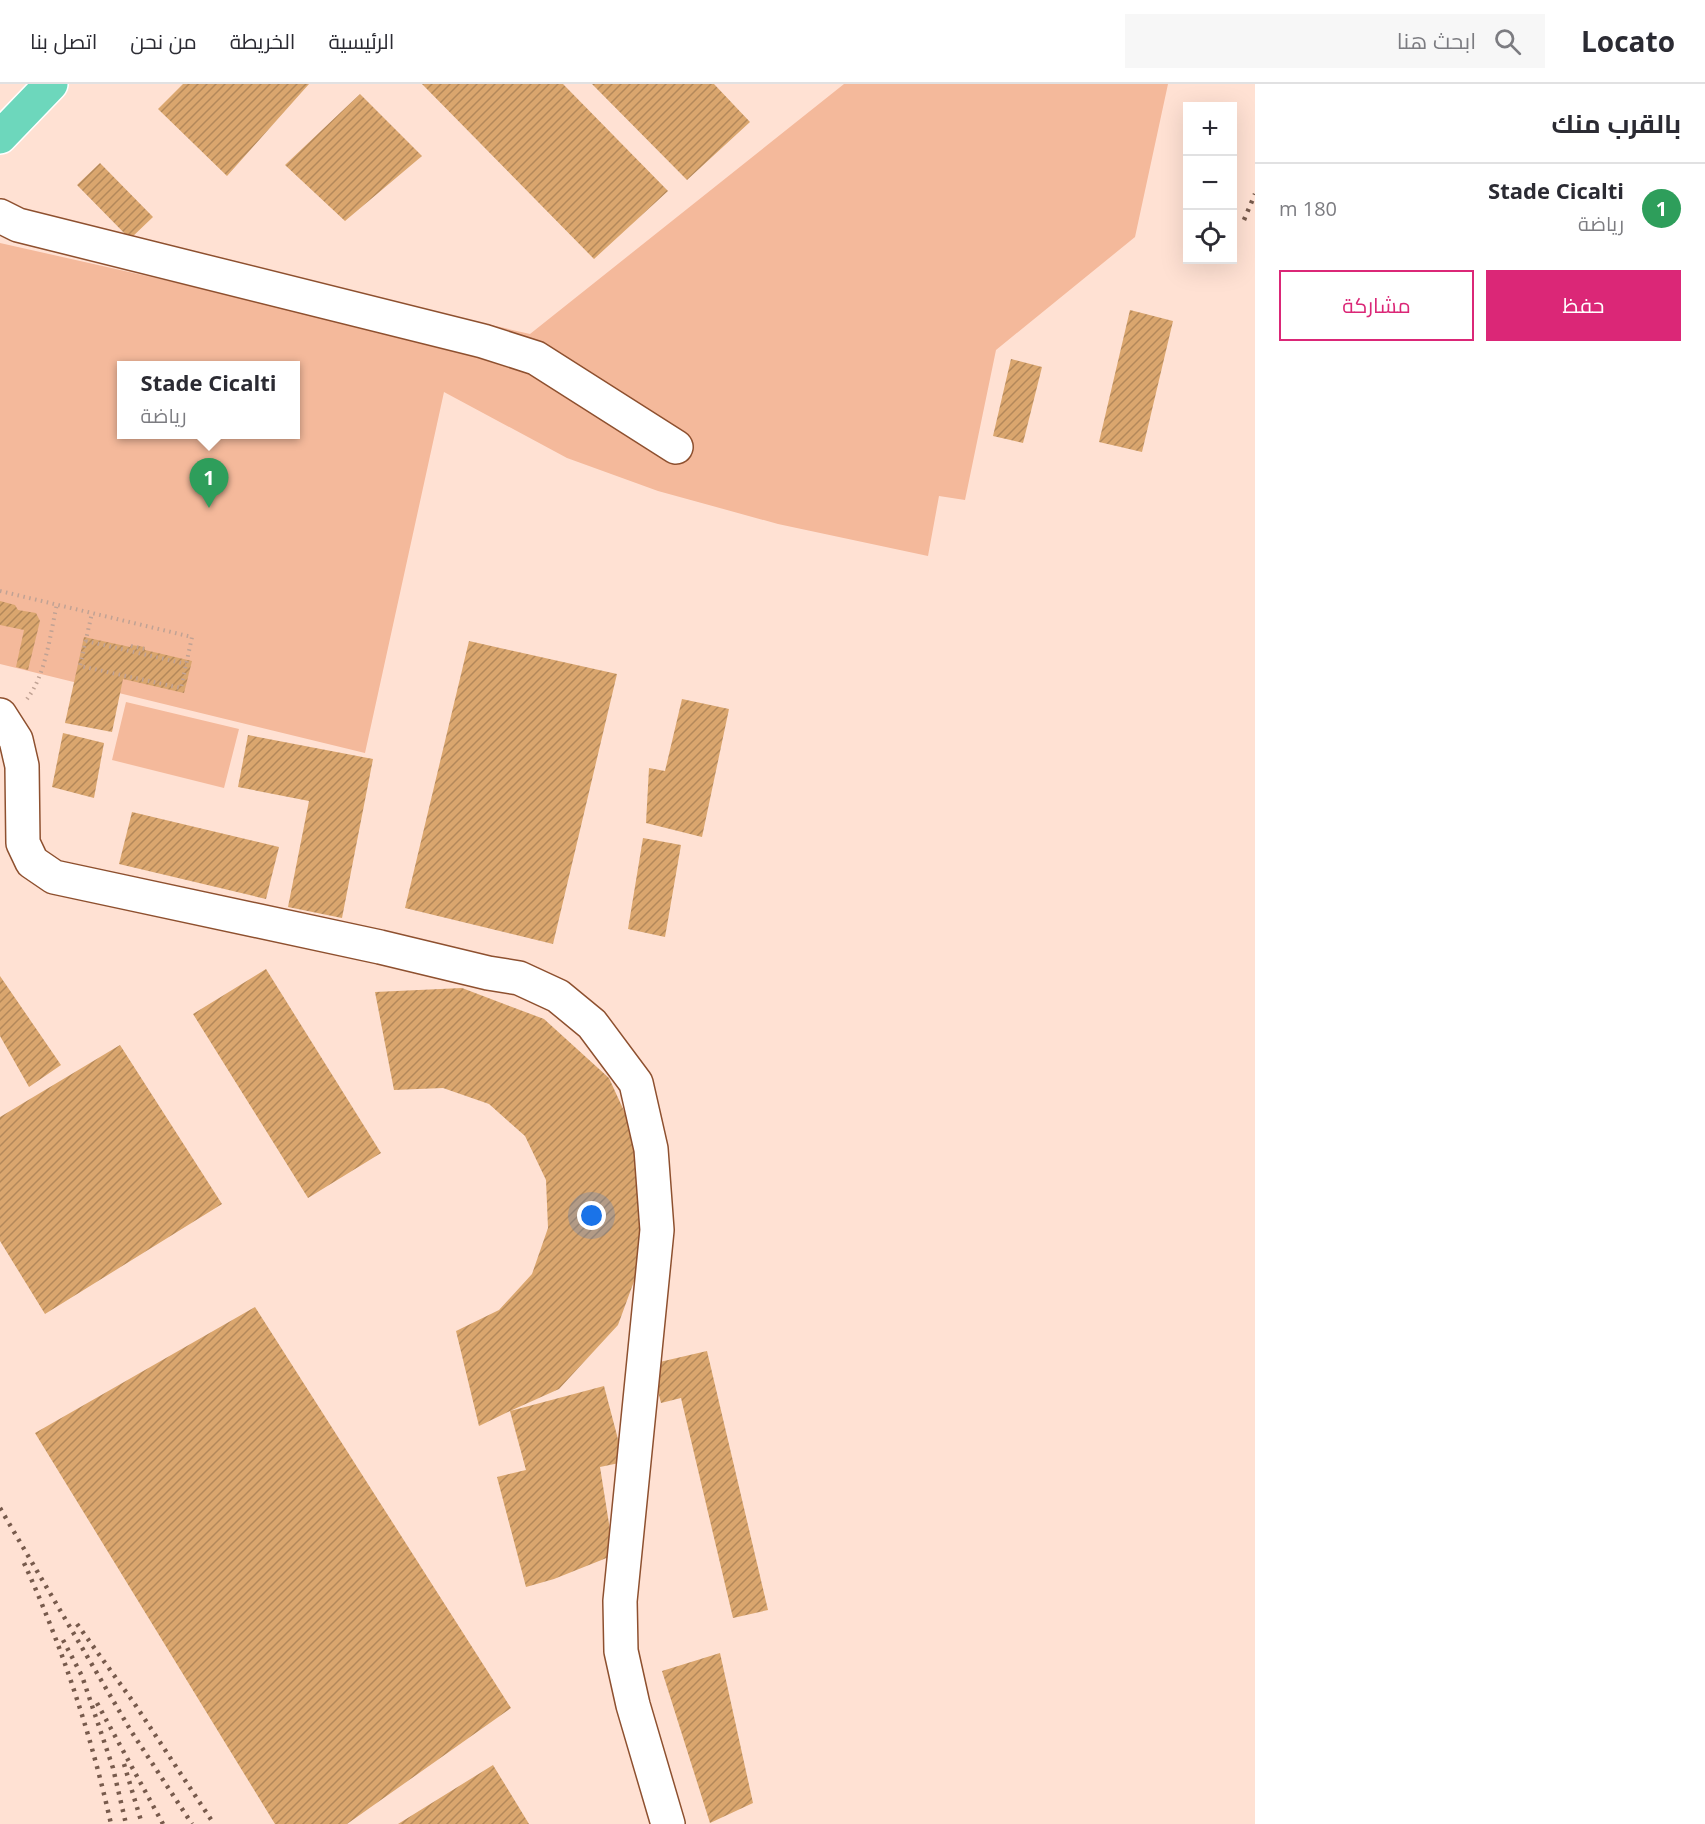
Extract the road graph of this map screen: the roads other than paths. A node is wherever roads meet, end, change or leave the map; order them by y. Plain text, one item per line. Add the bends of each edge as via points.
1 (51, 84) edge
2 (0, 137) edge
3 (0, 216) edge
4 (676, 447) dead end
5 (2, 717) edge
6 (668, 1824) edge

1 - 2 main road
3 - 4 lane via 18,225 536,357
5 - 6 lane via 16,740 21,765 23,843 32,862 54,877 519,978 558,996 592,1024 636,1083 651,1149 657,1230 620,1601 621,1651

